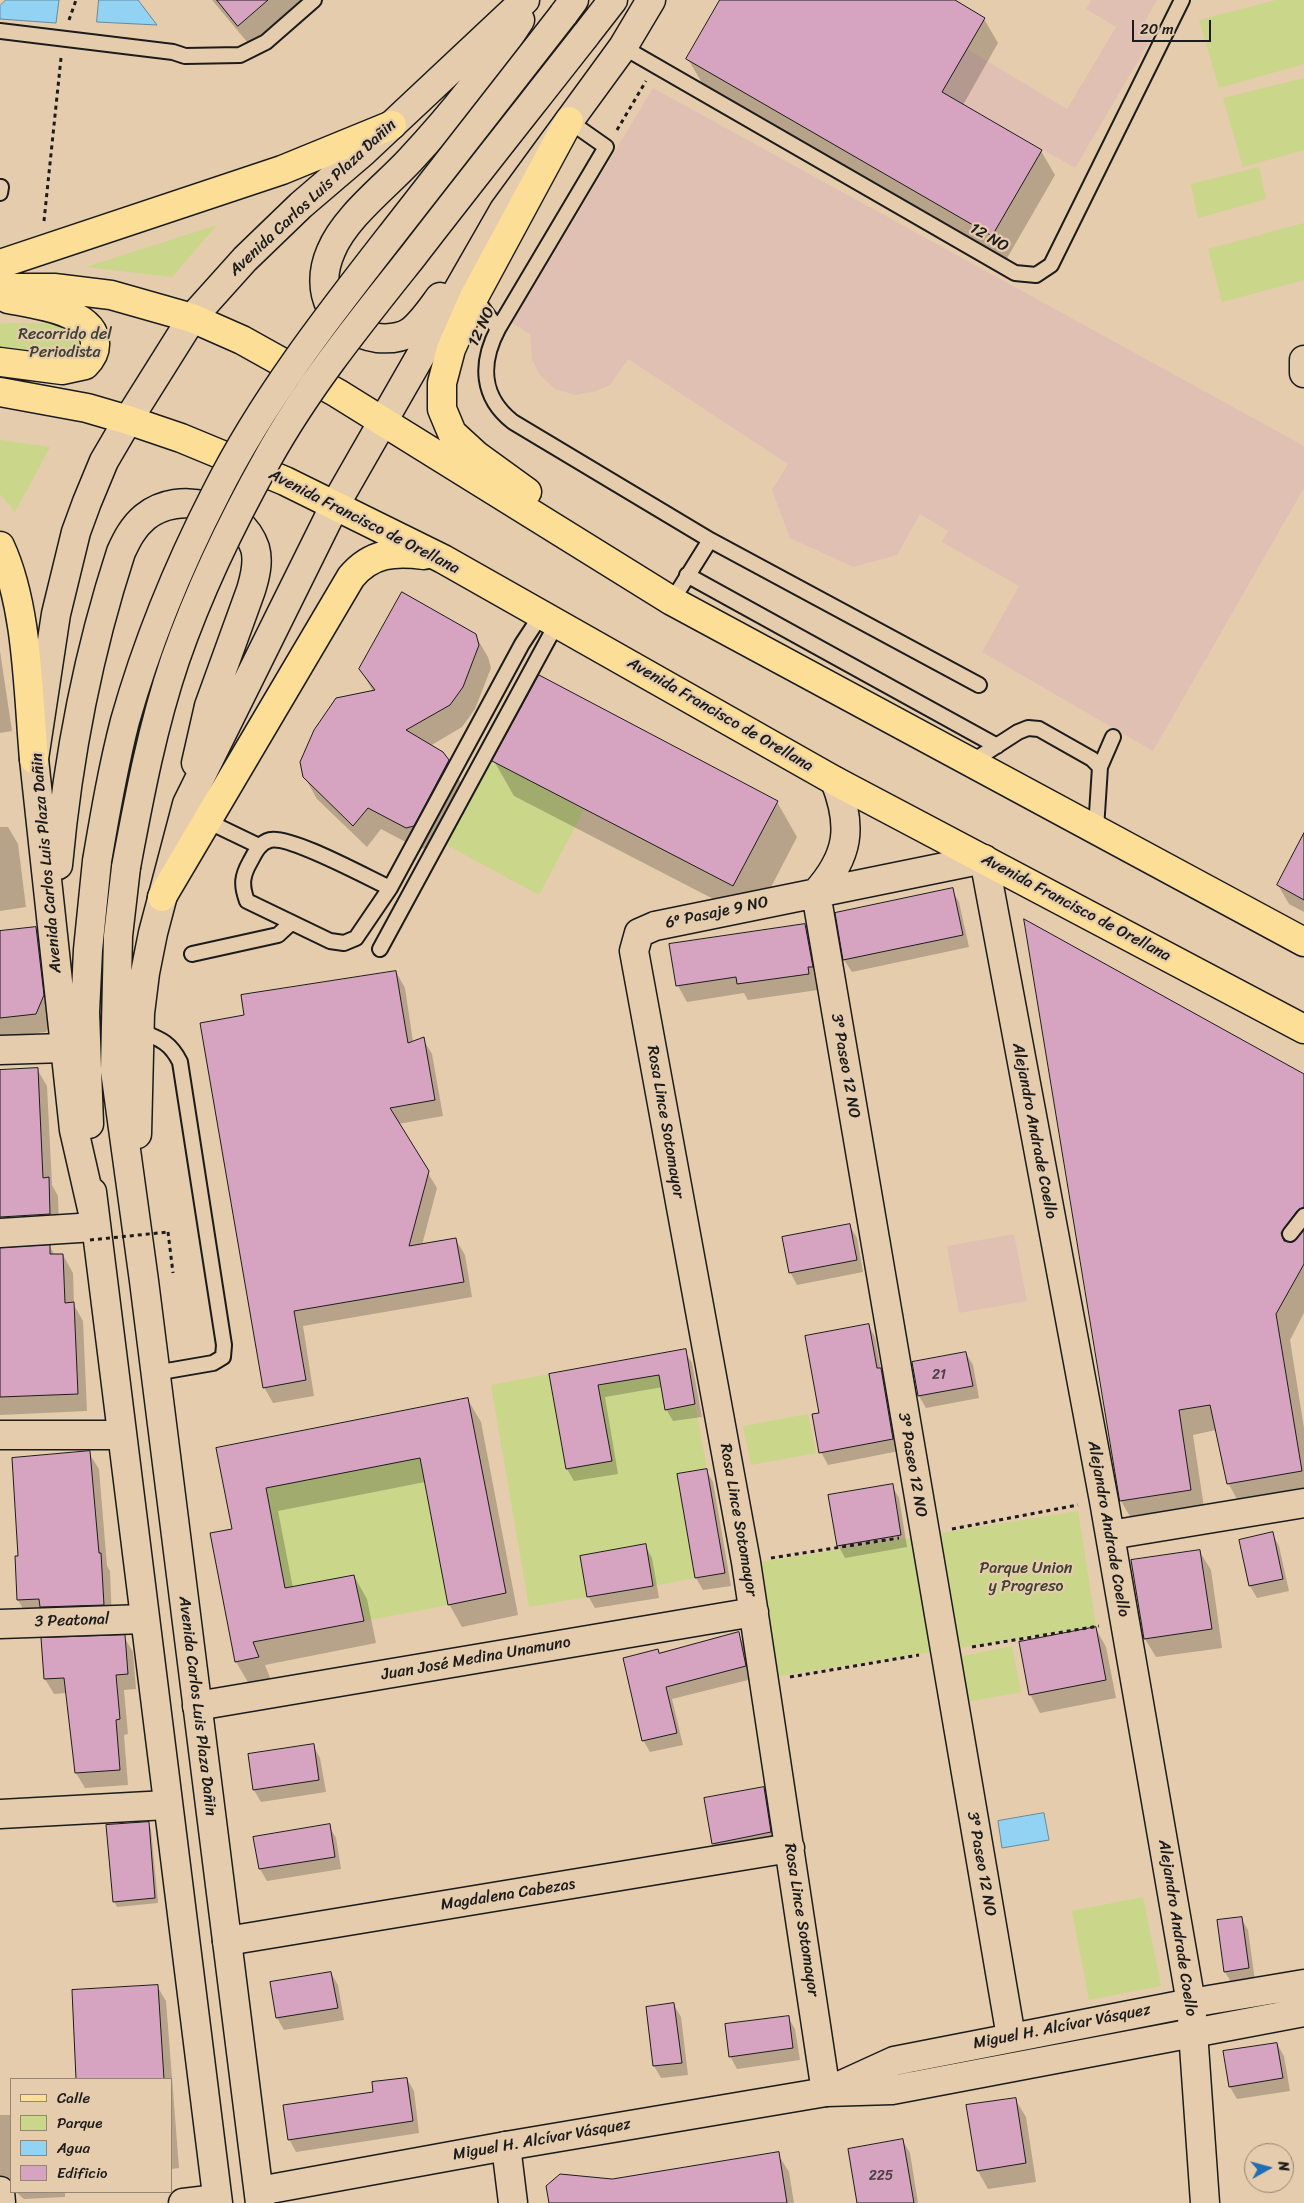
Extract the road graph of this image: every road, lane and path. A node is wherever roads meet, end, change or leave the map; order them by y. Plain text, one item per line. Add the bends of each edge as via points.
1 (76, 0) edge
2 (314, 0) edge
3 (525, 0) edge
4 (534, 0) edge
5 (613, 0) edge
6 (651, 0) edge
7 (1182, 0) edge
8 (569, 8) edge
9 (0, 31) edge
10 (63, 37) junction
11 (622, 47) junction
12 (655, 66) junction
13 (569, 121) junction
14 (392, 124) junction
15 (606, 147) junction
16 (504, 210) junction
17 (41, 249) junction
18 (0, 264) edge
19 (0, 288) edge
20 (0, 297) edge
21 (474, 297) junction
22 (192, 318) junction
23 (498, 328) junction
24 (1304, 360) edge
25 (0, 362) edge
26 (1304, 373) edge
27 (0, 392) edge
28 (128, 420) junction
29 (383, 423) junction
30 (335, 506) junction
31 (710, 540) junction
32 (0, 546) edge
33 (443, 559) junction
34 (687, 575) junction
35 (672, 601) junction
36 (549, 619) junction
37 (979, 685) dead end
38 (1114, 737) dead end
39 (996, 746) junction
40 (34, 758) junction
41 (973, 761) junction
42 (1100, 767) junction
43 (835, 781) junction
44 (197, 813) junction
45 (1096, 829) junction
46 (259, 846) junction
47 (984, 860) junction
48 (390, 888) junction
49 (816, 892) junction
50 (292, 923) junction
51 (54, 935) junction
52 (1304, 942) edge
53 (380, 949) dead end
54 (634, 951) joint
55 (192, 954) dead end
56 (1229, 988) junction
57 (1304, 1011) edge
58 (1304, 1029) edge
59 (140, 1031) junction
60 (64, 1048) junction
61 (0, 1050) edge
62 (134, 1208) junction
63 (1304, 1216) edge
64 (92, 1226) junction
65 (0, 1233) edge
66 (1290, 1234) dead end
67 (173, 1278) dead end
68 (155, 1373) junction
69 (0, 1434) edge
70 (121, 1436) junction
71 (1104, 1501) junction
72 (1304, 1503) edge
73 (924, 1534) junction
74 (1110, 1535) junction
75 (746, 1562) junction
76 (754, 1612) junction
77 (144, 1618) junction
78 (1125, 1622) junction
79 (0, 1624) edge
80 (944, 1652) junction
81 (764, 1681) junction
82 (197, 1706) junction
83 (167, 1805) junction
84 (0, 1814) edge
85 (790, 1848) junction
86 (227, 1941) junction
87 (1304, 1984) edge
88 (1191, 2003) junction
89 (1304, 2012) edge
90 (1193, 2034) junction
91 (1011, 2037) junction
92 (826, 2092) junction
93 (506, 2146) junction
94 (0, 2191) edge
95 (260, 2197) edge
96 (217, 2201) edge
97 (1, 2203) edge
98 (183, 2203) edge
99 (514, 2203) edge
100 (1205, 2203) edge

1 - 10 path
2 - 10 lane via 266,42 240,55 185,56
3 - 14 main road, Avenida Carlos Luis Plaza Dañin
4 - 16 main road via 476,82 337,239 325,265 325,296 331,311 341,322 368,336 384,339 410,332 427,315
5 - 62 main road, Avenida Carlos Luis Plaza Dañin, bridge via 365,316 307,397 269,456 237,516 176,659 144,772 126,867 118,936 115,1070
6 - 11 main road
7 - 12 lane, 12 NO via 1051,265 1036,275 1015,273
8 - 64 main road, Avenida Carlos Luis Plaza Dañin, bridge via 340,300 252,428 220,484 150,646 125,722 111,781 97,861 88,950 85,1012
9 - 10 lane
10 - 17 path
11 - 12 lane, 12 NO
11 - 13 main road
12 - 15 path
13 - 15 lane
13 - 16 main road
13 - 21 main road
14 - 17 main road via 282,170
14 - 22 main road, Avenida Carlos Luis Plaza Dañin via 245,259
15 - 23 lane, 12 NO
16 - 29 main road
17 - 18 main road
19 - 22 main road via 83,291 143,303
20 - 25 main road via 54,309 80,319 91,329 95,349 90,361 78,368 62,370
21 - 23 lane
21 - 35 main road via 451,349 442,383 442,409 452,433 476,455
22 - 28 main road, Avenida Carlos Luis Plaza Dañin
22 - 29 main road via 290,366
23 - 31 lane, 12 NO via 486,361 492,399 500,412
24 - 26 main road
27 - 28 main road, Avenida Francisco de Orellana via 87,408
28 - 30 main road, Avenida Francisco de Orellana via 234,458
28 - 40 main road, Avenida Carlos Luis Plaza Dañin via 104,461 76,532 56,614
29 - 30 main road
29 - 35 main road
30 - 33 main road, Avenida Francisco de Orellana
30 - 44 main road
31 - 34 lane
31 - 37 lane, 12 NO
32 - 40 main road via 14,588 20,620
33 - 36 main road, Avenida Francisco de Orellana
33 - 44 main road via 390,553 373,558 357,570
34 - 35 lane
34 - 39 lane
35 - 41 main road
36 - 43 main road, Avenida Francisco de Orellana
36 - 48 lane via 522,644
36 - 53 lane
38 - 42 lane
39 - 41 lane
39 - 42 lane via 1028,728 1039,730 1092,759
40 - 51 main road, Avenida Carlos Luis Plaza Dañin
41 - 45 main road
42 - 45 lane
43 - 47 main road, Avenida Francisco de Orellana
43 - 49 main road via 844,804 847,828 842,852 832,874
44 - 46 lane
44 - 51 main road via 209,706 256,575 256,550 241,526 222,512 193,502 159,508 137,524 121,552 110,585 87,666 72,740 63,807
44 - 59 main road, Avenida Carlos Luis Plaza Dañin via 162,897 145,973
45 - 52 main road
46 - 48 lane via 271,840 291,842
46 - 50 lane via 243,875 242,889 247,901
47 - 49 main road, 6º Pasaje 9 NO
47 - 56 main road, Avenida Francisco de Orellana
47 - 71 main road, Alejandro Andrade Coello
48 - 50 lane via 356,938 344,943 330,941
49 - 54 main road, 6º Pasaje 9 NO via 655,926 639,933
49 - 73 main road, 3º Paseo 12 NO
50 - 55 lane via 278,936
51 - 60 main road, Avenida Carlos Luis Plaza Dañin
54 - 75 main road, Rosa Lince Sotomayor
56 - 57 main road via 1294,1005
56 - 58 main road, Avenida Francisco de Orellana
59 - 62 main road, Avenida Carlos Luis Plaza Dañin
59 - 68 lane via 161,1039 173,1048 180,1062 224,1345 223,1357 213,1363
60 - 61 main road
60 - 64 main road, Avenida Carlos Luis Plaza Dañin via 74,1130
62 - 68 main road, Avenida Carlos Luis Plaza Dañin
63 - 66 lane
64 - 65 main road
64 - 67 path, bridge via 168,1232
64 - 70 main road, Avenida Carlos Luis Plaza Dañin
68 - 82 main road, Avenida Carlos Luis Plaza Dañin
69 - 70 main road
70 - 77 main road, Avenida Carlos Luis Plaza Dañin
71 - 73 path
71 - 74 main road, Alejandro Andrade Coello
72 - 74 main road
73 - 75 path
73 - 80 main road, 3º Paseo 12 NO
74 - 78 main road, Alejandro Andrade Coello
75 - 76 main road, Rosa Lince Sotomayor
76 - 81 main road, Rosa Lince Sotomayor
76 - 82 main road, Juan José Medina Unamuno
77 - 79 main road, 3 Peatonal
77 - 83 main road, Avenida Carlos Luis Plaza Dañin
78 - 80 path
78 - 88 main road, Alejandro Andrade Coello
80 - 81 path
80 - 91 main road, 3º Paseo 12 NO
81 - 85 main road, Rosa Lince Sotomayor
82 - 86 main road, Avenida Carlos Luis Plaza Dañin
83 - 84 main road
83 - 96 main road, Avenida Carlos Luis Plaza Dañin
85 - 86 main road, Magdalena Cabezas
85 - 92 main road, Rosa Lince Sotomayor
86 - 95 main road, Avenida Carlos Luis Plaza Dañin
87 - 88 main road, Miguel H. Alcívar Vásquez
88 - 90 main road, Alejandro Andrade Coello
88 - 91 main road, Miguel H. Alcívar Vásquez
89 - 90 main road, Miguel H. Alcívar Vásquez
90 - 92 main road, Miguel H. Alcívar Vásquez via 892,2090
90 - 100 main road, Alejandro Andrade Coello
91 - 92 main road, Miguel H. Alcívar Vásquez via 894,2060
92 - 93 main road, Miguel H. Alcívar Vásquez
93 - 95 main road, Miguel H. Alcívar Vásquez
93 - 99 main road
94 - 97 main road
96 - 98 main road

